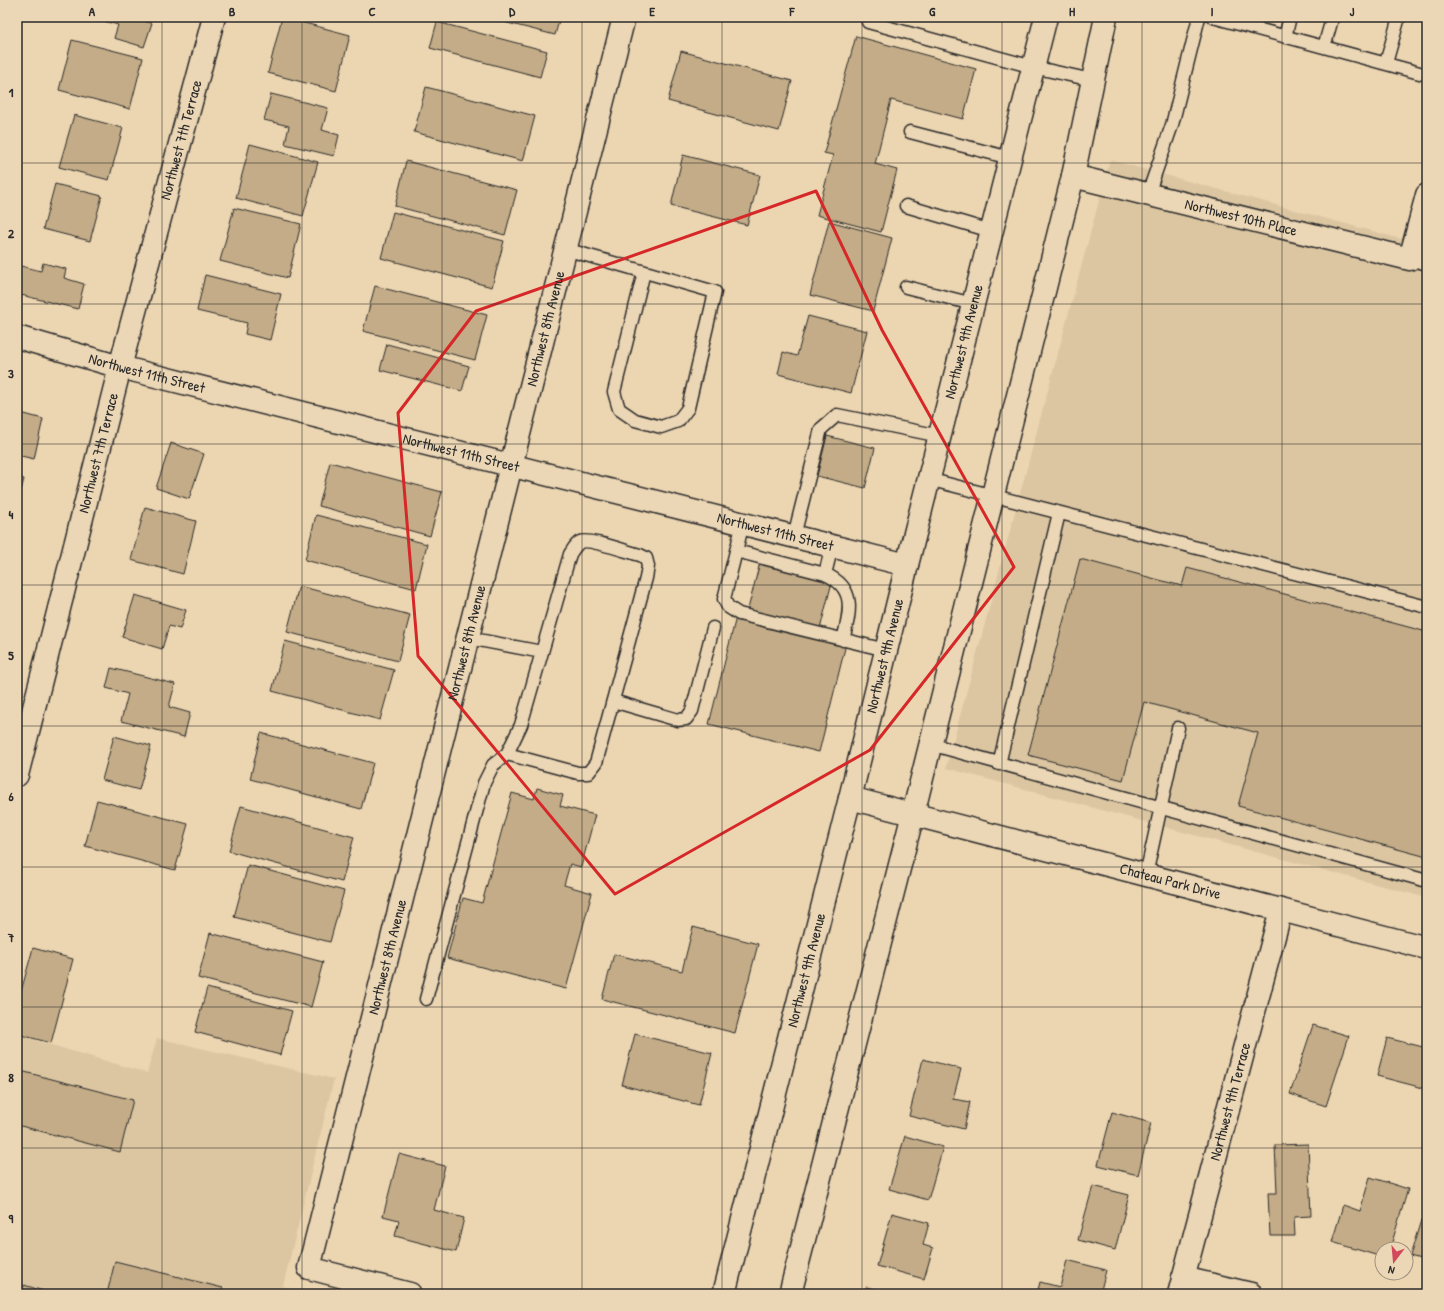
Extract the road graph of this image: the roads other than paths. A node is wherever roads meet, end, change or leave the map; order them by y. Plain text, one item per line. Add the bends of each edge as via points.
1 (214, 17) edge
2 (624, 17) edge
3 (1046, 17) edge
4 (1106, 17) edge
5 (1199, 17) edge
6 (1213, 17) edge
7 (1290, 17) edge
8 (1399, 17) edge
9 (1332, 18) dead end
10 (1245, 21) edge
11 (868, 22) dead end
12 (1285, 36) junction
13 (1324, 47) junction
14 (1386, 63) junction
15 (1034, 67) junction
16 (1427, 75) edge
17 (1092, 80) junction
18 (910, 132) dead end
19 (1010, 158) junction
20 (1073, 176) junction
21 (1148, 194) junction
22 (1427, 194) edge
23 (906, 206) dead end
24 (991, 231) junction
25 (565, 249) junction
26 (1419, 261) edge
27 (644, 272) junction
28 (906, 286) dead end
29 (973, 304) junction
30 (17, 337) edge
31 (120, 367) junction
32 (940, 436) junction
33 (511, 464) junction
34 (928, 479) junction
35 (992, 496) junction
36 (1059, 513) junction
37 (743, 523) junction
38 (794, 536) junction
39 (832, 546) junction
40 (736, 551) junction
41 (907, 565) junction
42 (825, 574) junction
43 (1427, 607) edge
44 (713, 628) dead end
45 (468, 638) junction
46 (843, 640) junction
47 (886, 650) junction
48 (542, 652) junction
49 (613, 701) junction
50 (1178, 728) dead end
51 (930, 744) junction
52 (507, 754) junction
53 (999, 764) junction
54 (17, 775) edge
55 (850, 798) junction
56 (1160, 808) junction
57 (913, 814) junction
58 (1146, 874) junction
59 (1427, 881) edge
60 (1281, 910) junction
61 (1427, 948) edge
62 (426, 999) dead end
63 (1181, 1286) edge
64 (410, 1294) edge
65 (724, 1294) edge
66 (790, 1294) edge
67 (1252, 1294) edge

1 - 31 street, Northwest 7th Terrace
2 - 25 street, Northwest 8th Avenue
3 - 15 street, Northwest 9th Avenue
4 - 17 street
5 - 21 lane via 1172,125
6 - 10 lane
7 - 12 lane
8 - 14 lane
9 - 13 lane
10 - 12 lane
11 - 15 lane
12 - 13 lane
13 - 14 lane
14 - 16 lane
15 - 17 lane
15 - 19 street, Northwest 9th Avenue
17 - 20 street
18 - 19 lane
19 - 24 street, Northwest 9th Avenue
20 - 21 street, Northwest 10th Place
20 - 35 street
21 - 26 street, Northwest 10th Place
22 - 26 street
23 - 24 lane
24 - 29 street, Northwest 9th Avenue
25 - 27 lane
25 - 33 street, Northwest 8th Avenue
27 - 27 lane via 715,292 688,408 678,421 661,427 635,420 619,409 614,392
28 - 29 lane
29 - 32 street, Northwest 9th Avenue
30 - 31 street, Northwest 11th Street
31 - 33 street, Northwest 11th Street
31 - 54 street, Northwest 7th Terrace
32 - 34 street, Northwest 9th Avenue
32 - 38 lane via 838,415 821,429
33 - 37 street, Northwest 11th Street
33 - 45 street, Northwest 8th Avenue
34 - 35 lane
34 - 41 street, Northwest 9th Avenue
35 - 36 lane
35 - 51 street
36 - 43 lane
36 - 53 lane
37 - 38 street, Northwest 11th Street
37 - 40 lane
38 - 39 street, Northwest 11th Street
39 - 41 street, Northwest 11th Street
39 - 42 lane
40 - 42 lane
40 - 46 lane via 724,599 728,607 739,614
41 - 47 street, Northwest 9th Avenue
42 - 46 lane via 839,582 849,599 849,614
44 - 49 lane via 692,711 686,719 678,720
45 - 48 lane
45 - 64 street, Northwest 8th Avenue via 309,1268
46 - 47 lane
47 - 55 street, Northwest 9th Avenue
48 - 49 lane via 574,546 581,541 593,542 646,558 646,578
48 - 52 lane via 521,725
49 - 52 lane via 596,763 588,773 578,773
50 - 56 lane
51 - 53 lane
51 - 57 street
52 - 62 lane via 494,765 484,783
53 - 56 lane
55 - 57 street, Chateau Park Drive
55 - 65 street, Northwest 9th Avenue
56 - 58 lane
56 - 59 lane
57 - 58 street, Chateau Park Drive
57 - 66 street
58 - 60 street, Chateau Park Drive
60 - 61 street, Chateau Park Drive
60 - 63 street, Northwest 9th Terrace
63 - 67 street

